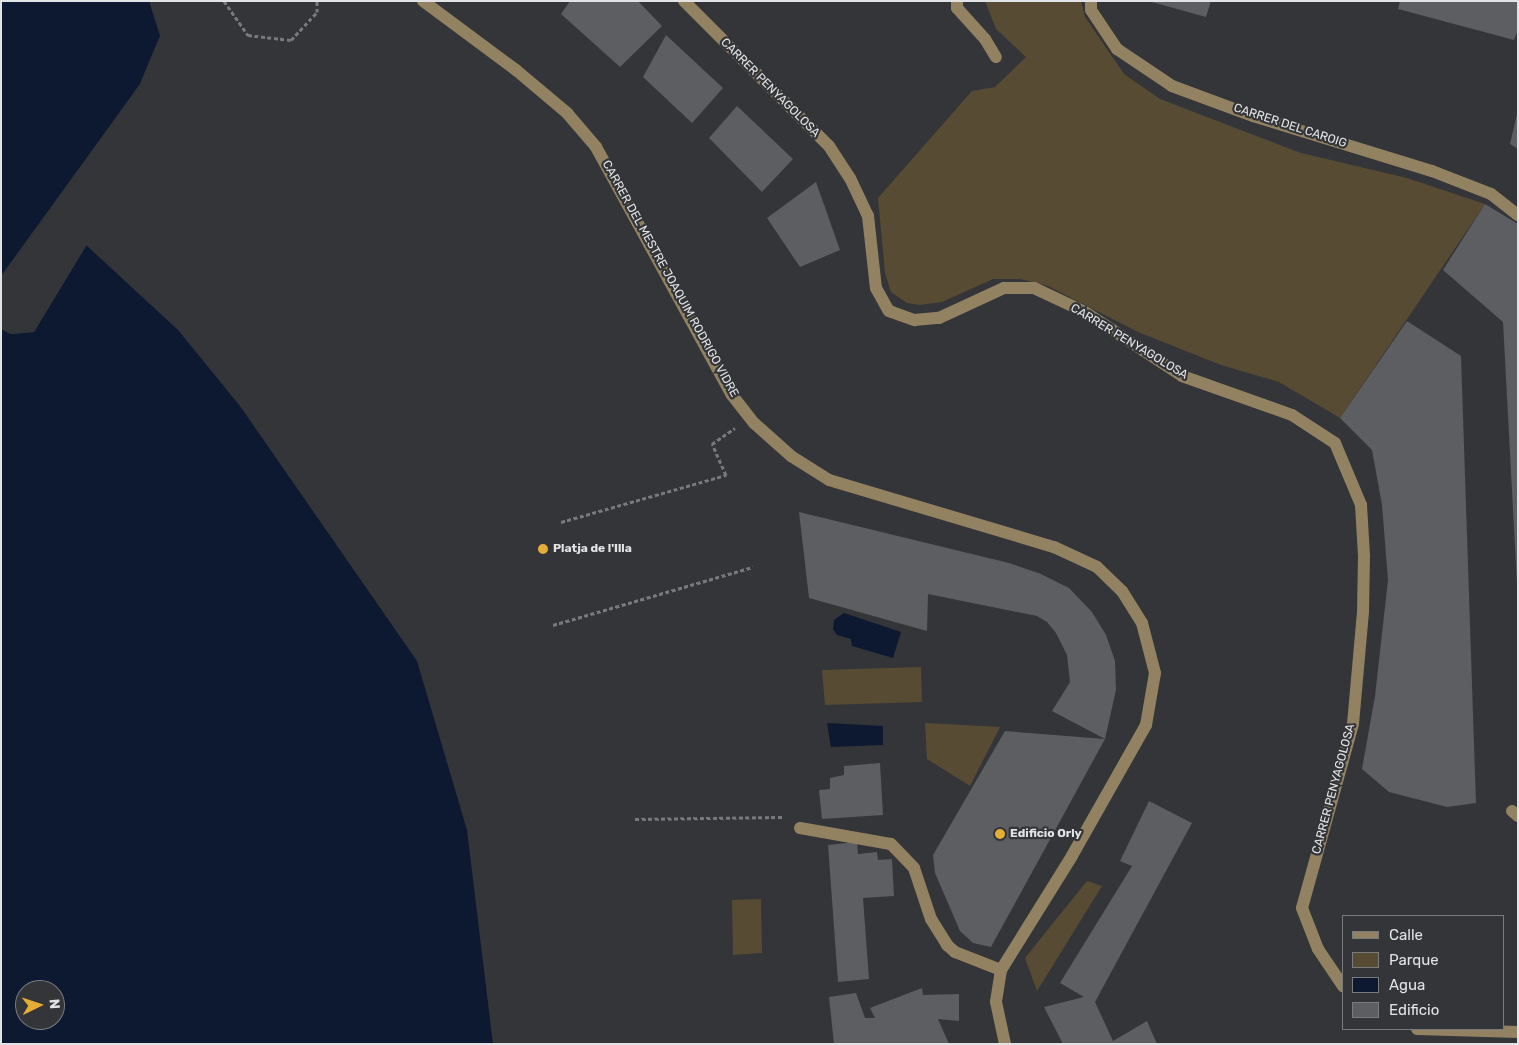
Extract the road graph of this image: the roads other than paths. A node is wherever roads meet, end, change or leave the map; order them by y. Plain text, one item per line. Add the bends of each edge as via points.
1 (423, 1) edge
2 (684, 1) edge
3 (957, 1) edge
4 (1091, 1) edge
5 (996, 58) dead end
6 (1518, 215) edge
7 (800, 828) road end
8 (1001, 970) junction
9 (1342, 985) edge
10 (1451, 1030) edge
11 (1518, 1032) edge
12 (1005, 1044) edge

1 - 8 street, CARRER DEL MESTRE JOAQUIM RODRIGO VIDRE via 530,82 566,113 596,147 732,395 750,418 791,456 829,480 1054,547 1098,566 1122,591 1142,623 1155,673 1146,725 1072,856
2 - 9 street, CARRER PENYAGOLOSA via 829,146 850,178 868,216 876,288 889,311 914,320 939,318 1004,288 1034,288 1085,312 1182,376 1237,398 1292,414 1335,443 1361,504 1363,612 1353,724 1302,908 1318,949
3 - 5 street via 957,8
4 - 6 street, CARRER DEL CAROIG via 1091,10 1117,49 1172,86 1254,116 1432,171 1492,194
7 - 8 street via 892,844 914,868 931,919 947,945 955,952
8 - 12 street, CARRER DEL MESTRE JOAQUIM RODRIGO VIDRE via 996,1002
10 - 11 street

